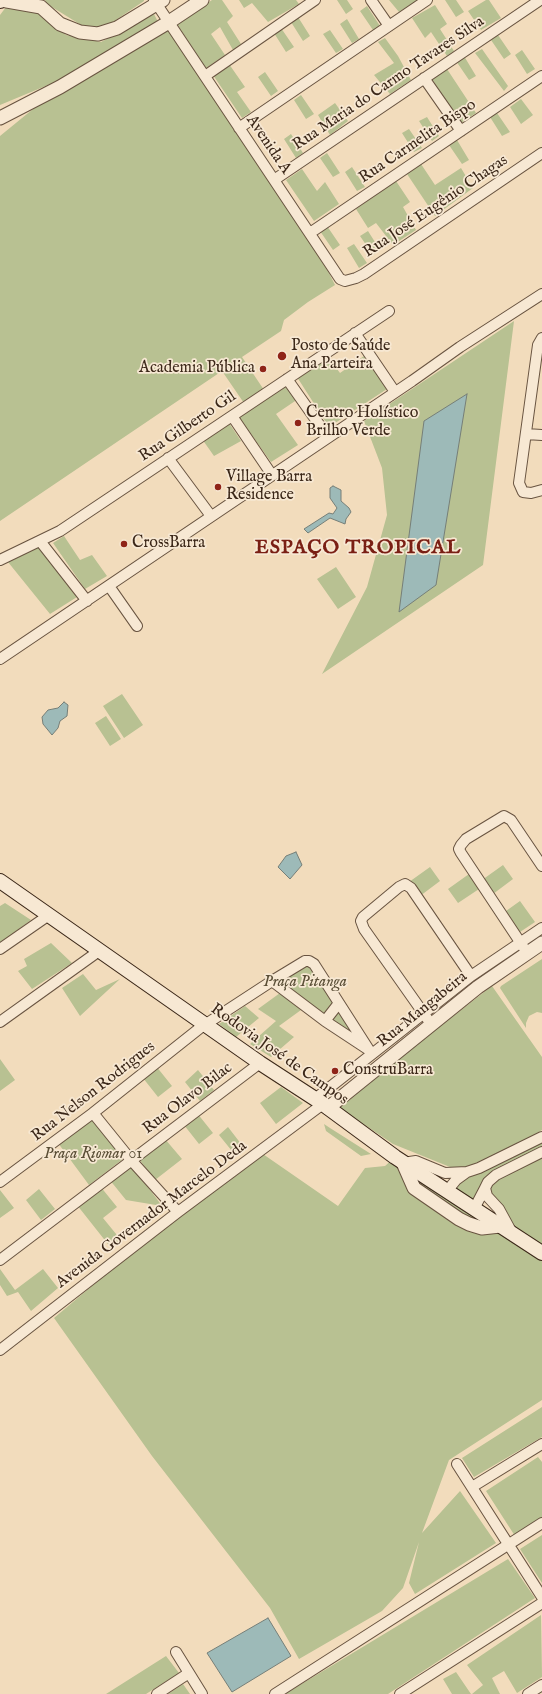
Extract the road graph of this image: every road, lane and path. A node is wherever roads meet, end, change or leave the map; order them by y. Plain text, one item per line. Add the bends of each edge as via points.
1 (0, 0) edge
2 (202, 0) edge
3 (315, 0) edge
4 (371, 0) edge
5 (427, 0) edge
6 (540, 0) edge
7 (158, 1) edge
8 (40, 4) edge
9 (169, 22) junction
10 (389, 26) junction
11 (205, 76) junction
12 (542, 76) edge
13 (424, 78) junction
14 (0, 118) edge
15 (239, 128) junction
16 (461, 131) junction
17 (542, 153) edge
18 (274, 180) junction
19 (310, 234) junction
20 (345, 281) joint
21 (542, 294) edge
22 (389, 311) dead end
23 (355, 333) junction
24 (542, 338) edge
25 (287, 379) junction
26 (538, 384) edge
27 (395, 392) junction
28 (232, 416) junction
29 (526, 434) junction
30 (542, 435) edge
31 (328, 437) junction
32 (168, 458) junction
33 (272, 475) junction
34 (542, 490) edge
35 (211, 516) junction
36 (40, 541) junction
37 (0, 560) edge
38 (110, 586) junction
39 (87, 600) junction
40 (136, 626) dead end
41 (0, 659) edge
42 (542, 866) edge
43 (0, 881) edge
44 (49, 915) junction
45 (542, 928) edge
46 (542, 943) edge
47 (524, 948) junction
48 (0, 949) edge
49 (99, 951) junction
50 (471, 976) junction
51 (272, 981) junction
52 (339, 1003) junction
53 (427, 1020) junction
54 (325, 1021) junction
55 (0, 1022) edge
56 (205, 1024) junction
57 (371, 1052) junction
58 (260, 1063) junction
59 (322, 1104) junction
60 (93, 1113) junction
61 (542, 1137) edge
62 (542, 1152) edge
63 (131, 1160) junction
64 (403, 1163) junction
65 (467, 1172) junction
66 (0, 1182) edge
67 (485, 1188) junction
68 (447, 1192) junction
69 (444, 1208) junction
70 (474, 1209) junction
71 (178, 1212) junction
72 (459, 1219) junction
73 (500, 1226) junction
74 (512, 1233) junction
75 (542, 1253) edge
76 (0, 1260) edge
77 (0, 1350) edge
78 (542, 1444) edge
79 (457, 1464) dead end
80 (472, 1487) junction
81 (542, 1523) edge
82 (508, 1544) junction
83 (542, 1596) edge
84 (542, 1603) edge
85 (176, 1652) dead end
86 (189, 1673) junction
87 (542, 1685) edge
88 (157, 1694) edge
89 (202, 1694) edge
90 (275, 1694) edge
91 (400, 1694) edge
92 (528, 1694) edge

1 - 8 street
2 - 9 street
3 - 11 street
4 - 10 street
5 - 10 street
6 - 13 street, Rua Maria do Carmo Tavares Silva
7 - 8 street via 117,28 98,34 80,32 60,24
7 - 9 street, Avenida A
9 - 11 street, Avenida A
9 - 14 street via 60,87
10 - 15 street
11 - 15 street, Avenida A
12 - 16 street, Rua Carmelita Bispo
13 - 16 street
13 - 18 street, Rua Maria do Carmo Tavares Silva
15 - 18 street, Avenida A
16 - 19 street, Rua Carmelita Bispo
17 - 20 street, Rua José Eugênio Chagas via 364,274
18 - 19 street, Avenida A
19 - 20 street, Avenida A via 340,279
21 - 27 street
22 - 23 street, Rua Gilberto Gil
23 - 25 street, Rua Gilberto Gil
23 - 27 street
24 - 26 street via 538,345
25 - 28 street, Rua Gilberto Gil
25 - 31 street
26 - 29 street
27 - 31 street
28 - 32 street, Rua Gilberto Gil
28 - 33 street
29 - 30 street
29 - 34 street via 519,483 523,492 531,494
31 - 33 street
32 - 35 street
32 - 36 street, Rua Gilberto Gil via 60,531
33 - 35 street
35 - 38 street
36 - 37 street, Rua Gilberto Gil
36 - 39 street
38 - 39 street
38 - 40 street
39 - 41 street
42 - 47 street via 511,820 504,816 466,839 459,849
43 - 44 main road, Rodovia José de Campos
44 - 48 street
44 - 49 main road, Rodovia José de Campos
45 - 47 street, Avenida Governador Marcelo Deda
46 - 47 street, Rua Mangabeira
47 - 50 street, Avenida Governador Marcelo Deda
47 - 53 street, Rua Mangabeira via 478,987
49 - 55 street
49 - 56 main road, Rodovia José de Campos
50 - 53 street, Avenida Governador Marcelo Deda
50 - 53 street via 405,884 363,917 361,921 364,929
51 - 52 street via 309,961 314,964
51 - 54 street
51 - 56 street, Rua Nelson Rodrigues
52 - 54 street
52 - 57 street
53 - 57 street, Avenida Governador Marcelo Deda
53 - 59 street, Rua Mangabeira
54 - 57 street
56 - 58 main road, Rodovia José de Campos
56 - 60 street, Rua Nelson Rodrigues
57 - 59 street, Avenida Governador Marcelo Deda
58 - 59 main road, Rodovia José de Campos
58 - 63 street, Rua Olavo Bilac
59 - 64 main road, Rodovia José de Campos
59 - 71 street, Avenida Governador Marcelo Deda
60 - 63 street
60 - 66 street, Rua Nelson Rodrigues
61 - 65 street
62 - 67 street via 496,1175
63 - 71 street
63 - 76 street, Rua Olavo Bilac
64 - 65 street via 416,1161 445,1173
64 - 68 main road, Rodovia José de Campos
64 - 69 street via 414,1188
65 - 68 street via 456,1180
67 - 70 street
67 - 74 street via 487,1196 499,1209
68 - 69 street
68 - 70 main road, Rodovia José de Campos
69 - 72 street
70 - 72 street via 468,1216
70 - 73 main road, Rodovia José de Campos
71 - 77 street, Avenida Governador Marcelo Deda
72 - 73 street via 482,1228
73 - 74 main road, Rodovia José de Campos
74 - 75 main road, Rodovia José de Campos
78 - 80 street
79 - 80 street
80 - 82 street
81 - 82 street
82 - 83 street
82 - 90 street
84 - 91 street
85 - 86 street
86 - 88 street
86 - 89 street
87 - 92 street

